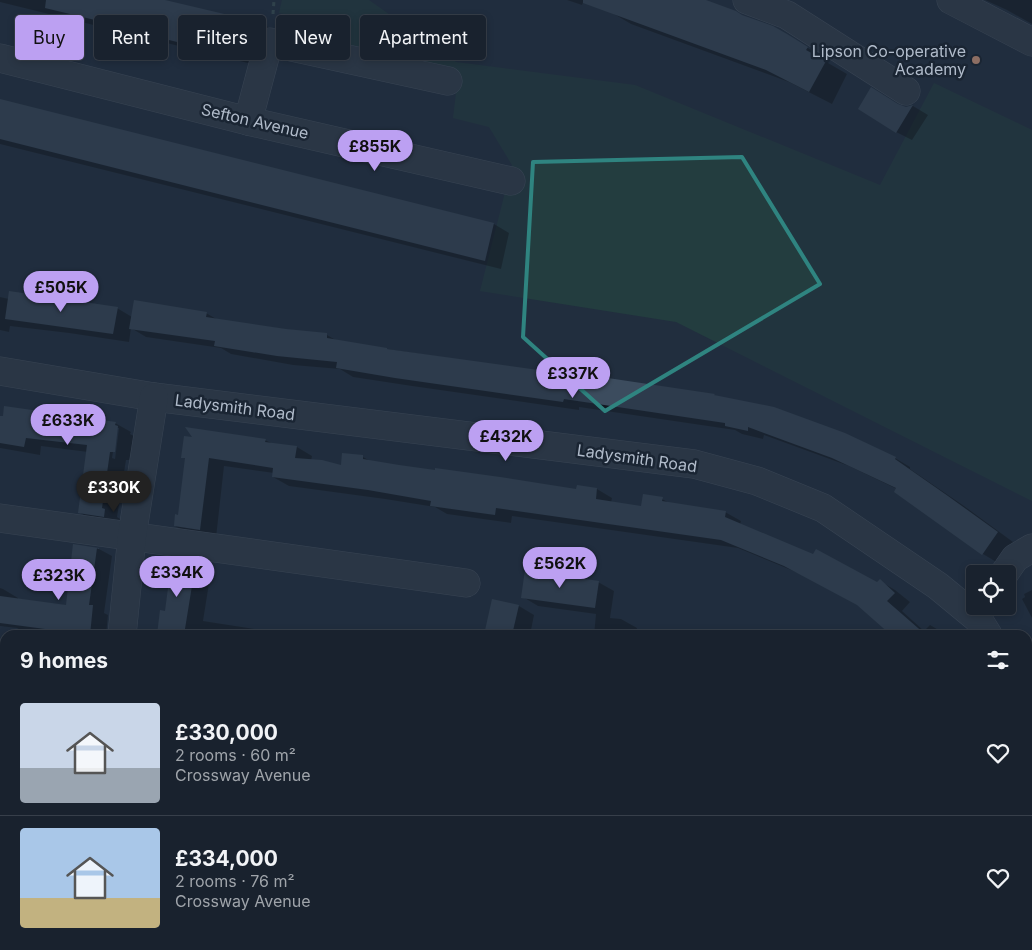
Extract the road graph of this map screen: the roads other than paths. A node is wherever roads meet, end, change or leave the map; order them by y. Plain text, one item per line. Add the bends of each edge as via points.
1 (747, 0) edge
2 (951, 0) edge
3 (1032, 42) edge
4 (0, 58) edge
5 (448, 80) dead end
6 (906, 91) dead end
7 (248, 121) junction
8 (511, 181) dead end
9 (0, 371) edge
10 (154, 397) junction
11 (0, 518) edge
12 (132, 536) junction
13 (1032, 548) edge
14 (1010, 565) edge
15 (466, 584) dead end
16 (983, 620) edge
17 (123, 630) edge

1 - 6 street via 787,15
2 - 3 street
4 - 7 street, Sefton Avenue
5 - 7 street via 269,42
7 - 8 street, Sefton Avenue
9 - 10 street, Ladysmith Road
10 - 12 street
10 - 16 street, Ladysmith Road via 694,464 757,480 824,508
11 - 12 street
12 - 15 street
12 - 17 street
13 - 14 street via 1015,558

